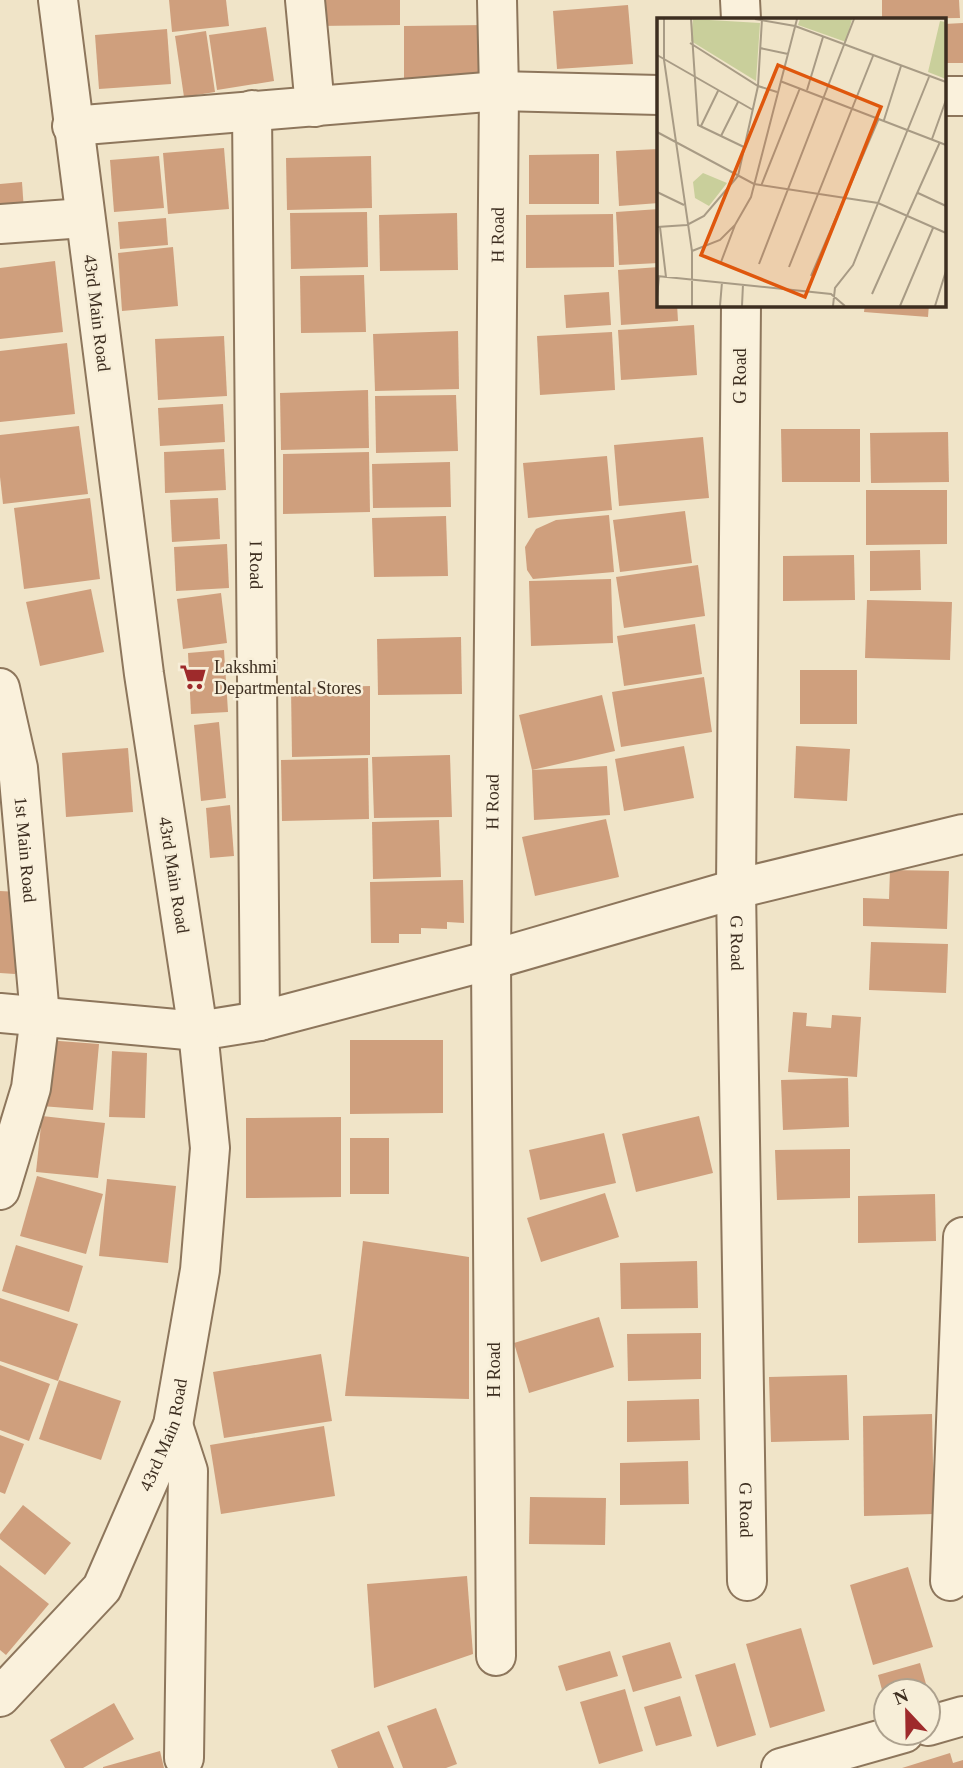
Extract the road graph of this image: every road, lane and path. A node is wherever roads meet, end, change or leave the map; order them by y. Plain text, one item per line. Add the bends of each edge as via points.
1 (58, 0) edge
2 (305, 0) edge
3 (497, 0) edge
4 (740, 0) edge
5 (741, 18) edge
6 (499, 91) junction
7 (657, 95) edge
8 (314, 107) junction
9 (251, 110) junction
10 (72, 126) junction
11 (84, 218) junction
12 (0, 224) edge
13 (741, 306) edge
14 (0, 688) edge
15 (9, 767) edge
16 (963, 834) edge
17 (736, 889) junction
18 (491, 960) junction
19 (0, 1013) edge
20 (40, 1016) junction
21 (260, 1021) junction
22 (198, 1031) junction
23 (0, 1190) edge
24 (963, 1237) edge
25 (173, 1425) junction
26 (747, 1581) dead end
27 (950, 1581) dead end
28 (496, 1656) dead end
29 (0, 1697) edge
30 (963, 1716) edge
31 (942, 1722) edge
32 (889, 1747) edge
33 (184, 1758) dead end
34 (781, 1768) edge

1 - 10 street, 43rd Main Road
2 - 8 street
3 - 6 street, H Road
4 - 5 street
6 - 7 street
6 - 8 street
6 - 18 street, H Road
8 - 9 street
9 - 10 street
9 - 21 street, I Road
10 - 11 street, 43rd Main Road
11 - 12 street
11 - 22 street, 43rd Main Road via 144,674
13 - 17 street, G Road
14 - 15 street, 1st Main Road
15 - 20 street, 1st Main Road
16 - 17 street
17 - 18 street
17 - 26 street, G Road
18 - 21 street
18 - 28 street, H Road
19 - 20 street
20 - 22 street
20 - 23 street, 1st Main Road via 31,1088
21 - 22 street
22 - 25 street, 43rd Main Road via 210,1148 200,1270
24 - 27 street
25 - 29 street, 43rd Main Road via 102,1588
25 - 33 street via 188,1471
30 - 31 street
32 - 34 street

